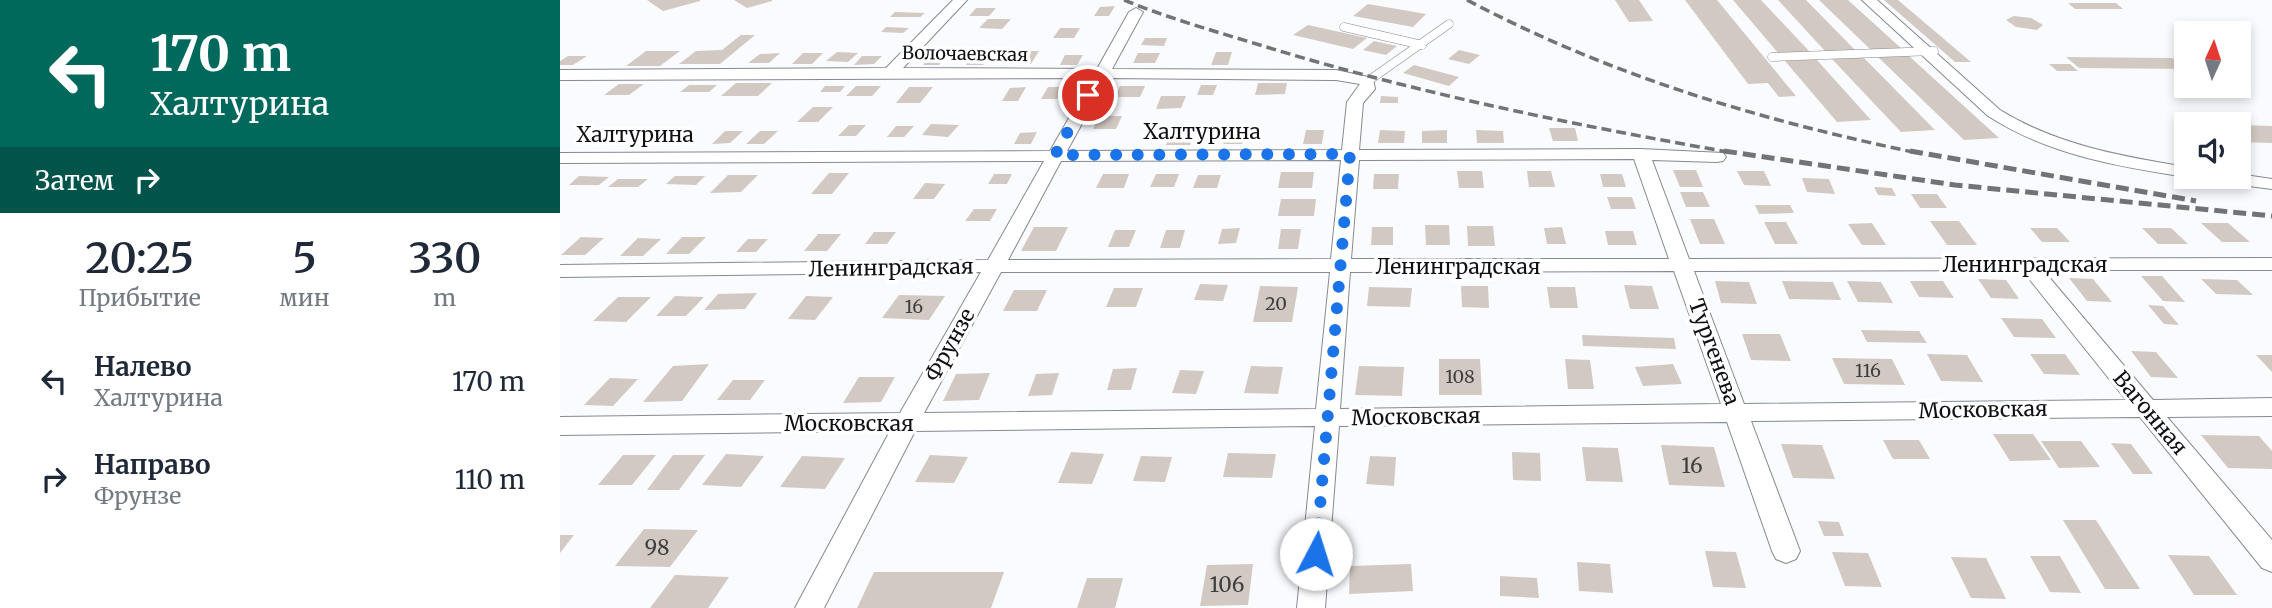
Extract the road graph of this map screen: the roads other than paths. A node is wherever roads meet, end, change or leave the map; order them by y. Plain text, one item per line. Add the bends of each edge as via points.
1 (960, 0) edge
2 (1869, 0) edge
3 (1136, 12) dead end
4 (1449, 24) dead end
5 (1344, 27) dead end
6 (1422, 46) junction
7 (1930, 51) junction
8 (1772, 57) dead end
9 (890, 72) junction
10 (560, 75) edge
11 (1100, 75) junction
12 (1368, 81) junction
13 (1350, 154) junction
14 (1641, 154) junction
15 (1055, 155) junction
16 (1717, 157) dead end
17 (560, 158) edge
18 (2174, 170) edge
19 (2251, 181) edge
20 (2272, 184) edge
21 (2272, 264) edge
22 (2028, 265) junction
23 (994, 266) junction
24 (1683, 266) junction
25 (1340, 268) junction
26 (560, 271) edge
27 (2272, 407) edge
28 (2147, 409) junction
29 (1737, 413) junction
30 (1327, 418) junction
31 (907, 423) junction
32 (560, 426) edge
33 (1786, 551) dead end
34 (2272, 560) edge
35 (809, 608) edge
36 (1311, 608) edge

1 - 9 street
2 - 7 street
3 - 11 street, Фрунзе
4 - 6 lane
5 - 6 lane
6 - 12 lane
7 - 8 lane
7 - 18 street via 2013,127 2077,151
9 - 10 street, Волочаевская
9 - 11 street, Волочаевская
11 - 12 street, Волочаевская via 1336,75
11 - 15 street, Фрунзе
12 - 13 street via 1355,102
13 - 14 street, Халтурина
13 - 15 street, Халтурина
13 - 25 street
14 - 16 street, Халтурина
14 - 24 street, Тургенева
15 - 17 street, Халтурина
15 - 23 street, Фрунзе
19 - 20 street
21 - 22 street, Ленинградская
22 - 24 street, Ленинградская
22 - 28 street, Вагонная
23 - 25 street, Ленинградская
23 - 26 street, Ленинградская
23 - 31 street, Фрунзе
24 - 25 street, Ленинградская
24 - 29 street, Тургенева
25 - 30 street
27 - 28 street, Московская
28 - 29 street, Московская
28 - 34 street, Вагонная
29 - 30 street, Московская
29 - 33 street, Тургенева
30 - 31 street, Московская
30 - 36 street
31 - 32 street, Московская
31 - 35 street, Фрунзе

